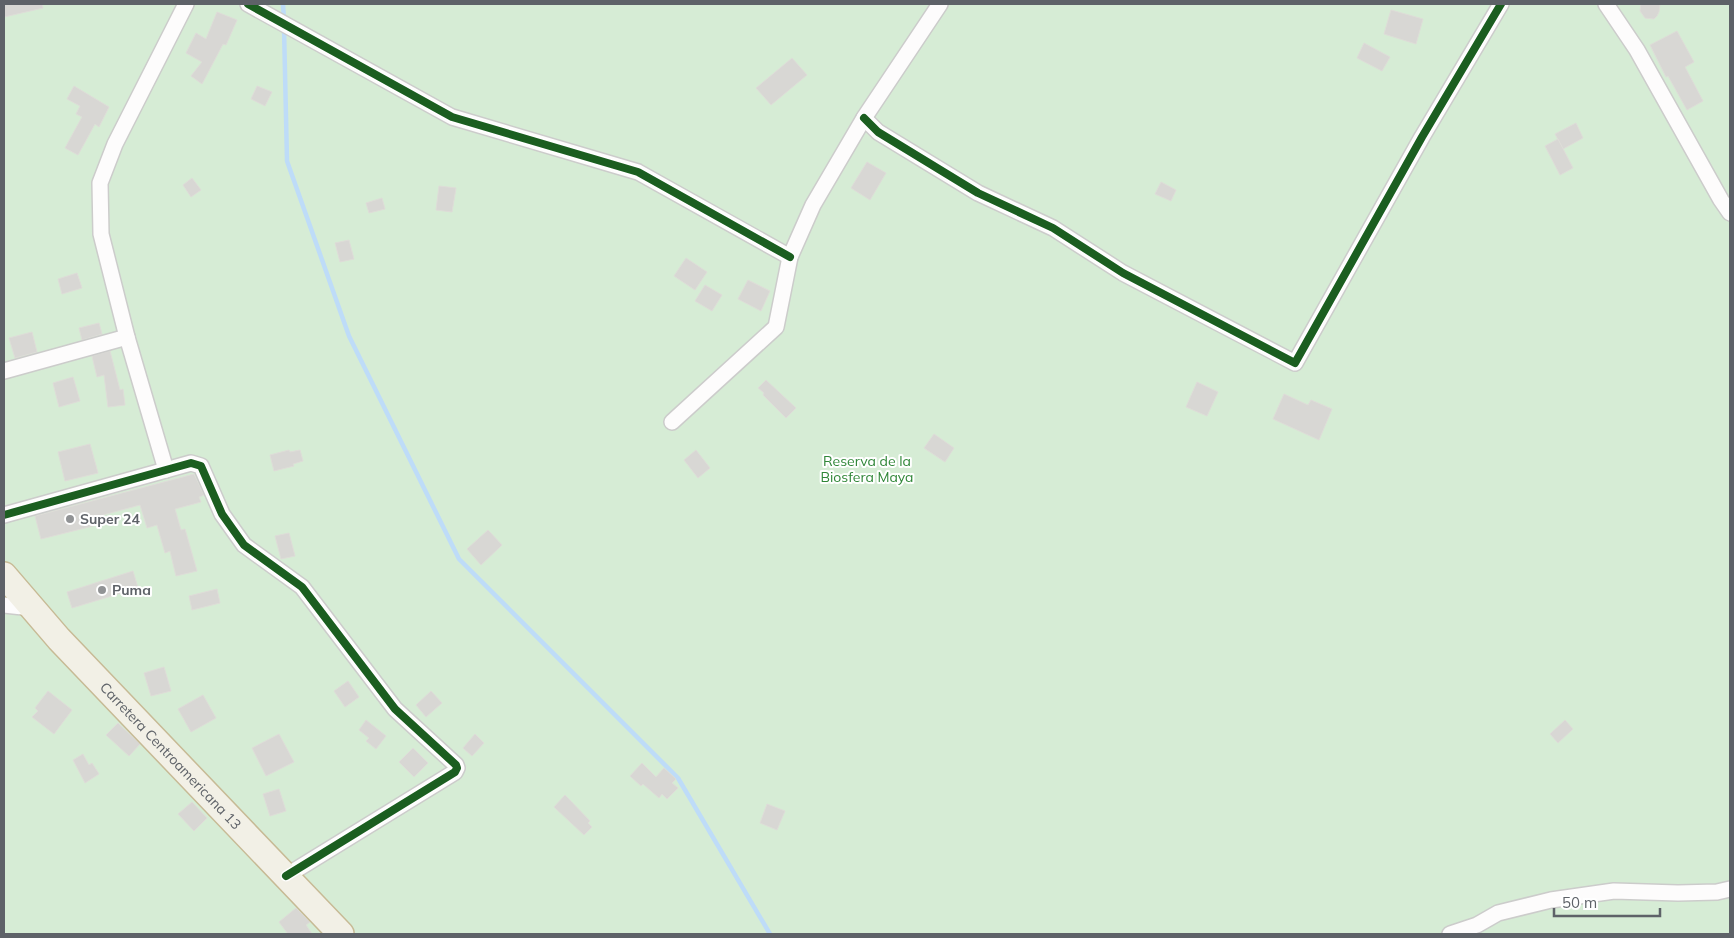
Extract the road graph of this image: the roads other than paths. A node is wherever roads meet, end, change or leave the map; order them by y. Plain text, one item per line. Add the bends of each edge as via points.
1 (186, 4) edge
2 (248, 4) edge
3 (940, 4) edge
4 (1501, 4) edge
5 (1606, 4) edge
6 (864, 118) junction
7 (1730, 214) edge
8 (790, 257) junction
9 (127, 337) junction
10 (4, 371) edge
11 (672, 422) dead end
12 (166, 470) junction
13 (4, 515) edge
14 (4, 575) edge
15 (4, 605) edge
16 (32, 608) junction
17 (286, 876) junction
18 (1730, 889) edge
19 (341, 934) edge
20 (1450, 934) edge

1 - 9 street via 115,144 100,183 102,234
2 - 8 street via 452,117 638,172
3 - 6 street
4 - 6 street via 1295,363 1123,273 1053,228 978,193 878,132
5 - 7 street via 1637,50
6 - 8 street via 813,205
8 - 11 street via 776,327
9 - 10 street
9 - 12 street
12 - 13 street
12 - 17 street via 191,462 201,466 222,514 244,545 302,586 395,709 457,768
14 - 16 highway, Carretera Centroamericana 13
15 - 16 street
16 - 17 highway, Carretera Centroamericana 13
17 - 19 highway, Carretera Centroamericana 13
18 - 20 street via 1678,893 1614,891 1551,900 1498,913 1477,925

